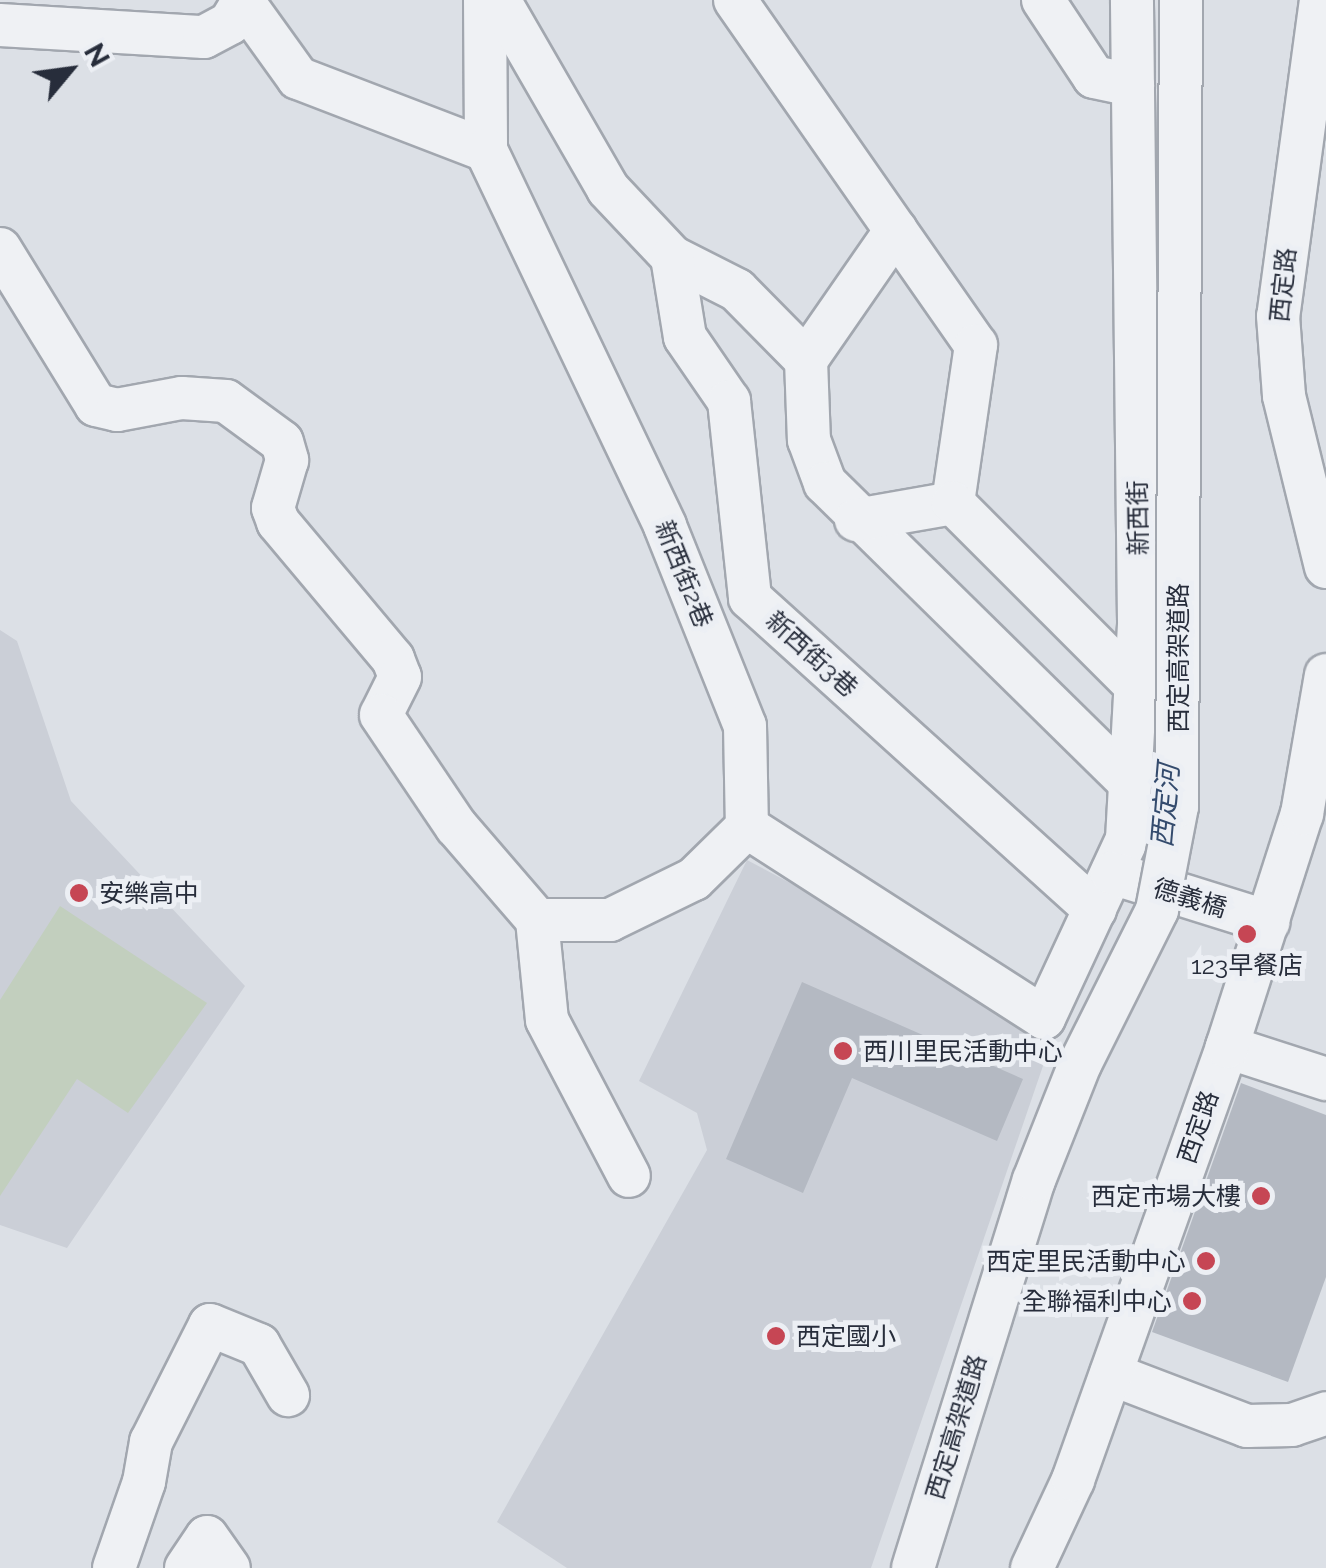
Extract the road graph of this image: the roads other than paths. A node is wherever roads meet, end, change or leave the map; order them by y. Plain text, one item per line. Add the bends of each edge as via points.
1 (484, 0) edge
2 (500, 0) edge
3 (1042, 0) edge
4 (1132, 0) edge
5 (1181, 0) edge
6 (1321, 0) edge
7 (242, 2) edge
8 (751, 6) edge
9 (0, 25) edge
10 (1133, 85) junction
11 (486, 150) junction
12 (896, 230) junction
13 (0, 250) edge
14 (672, 257) junction
15 (806, 360) junction
16 (952, 503) junction
17 (856, 520) junction
18 (1326, 567) edge
19 (1326, 674) edge
20 (1136, 686) junction
21 (1130, 782) junction
22 (746, 827) junction
23 (1103, 891) junction
24 (537, 920) junction
25 (1268, 922) junction
26 (1227, 1047) junction
27 (1326, 1079) edge
28 (628, 1176) dead end
29 (1110, 1374) junction
30 (288, 1396) dead end
31 (1326, 1413) edge
32 (114, 1568) edge
33 (186, 1568) edge
34 (229, 1568) edge
35 (913, 1568) edge
36 (1032, 1568) edge

1 - 11 street, 新西街2巷
2 - 14 street via 608,189
3 - 10 street via 1094,77
4 - 10 street, 新西街
5 - 35 street, 西定高架道路, bridge via 1177,806 1156,910 1080,1064 1034,1180
6 - 18 street, 西定路 via 1278,316 1284,396
7 - 9 street via 230,23 204,37
7 - 11 street via 298,78
8 - 12 street
10 - 20 street, 新西街
11 - 22 street, 新西街2巷 via 665,526 745,726
12 - 15 street
12 - 16 street via 976,345
13 - 24 street via 96,406 226,401 282,442 288,460 273,508 278,522 393,659 400,677 381,714 456,826
14 - 15 street via 737,290
14 - 23 street, 新西街3巷 via 685,337 730,401 750,598
15 - 17 street via 810,440 824,483
16 - 17 street
16 - 20 street
17 - 21 street
19 - 25 street, 西定路 via 1302,814
20 - 21 street, 新西街
21 - 23 street, 新西街 via 1128,840
22 - 23 street, 新西街 via 1044,1018
22 - 24 street via 694,879 610,920
23 - 25 street, 德義橋
24 - 28 street via 547,1020
25 - 26 street, 西定路
26 - 27 street
26 - 29 street, 西定路
29 - 31 street via 1247,1426 1292,1426
29 - 36 street, 西定路
30 - 32 street via 259,1345 210,1325 151,1442
33 - 34 street via 206,1537

